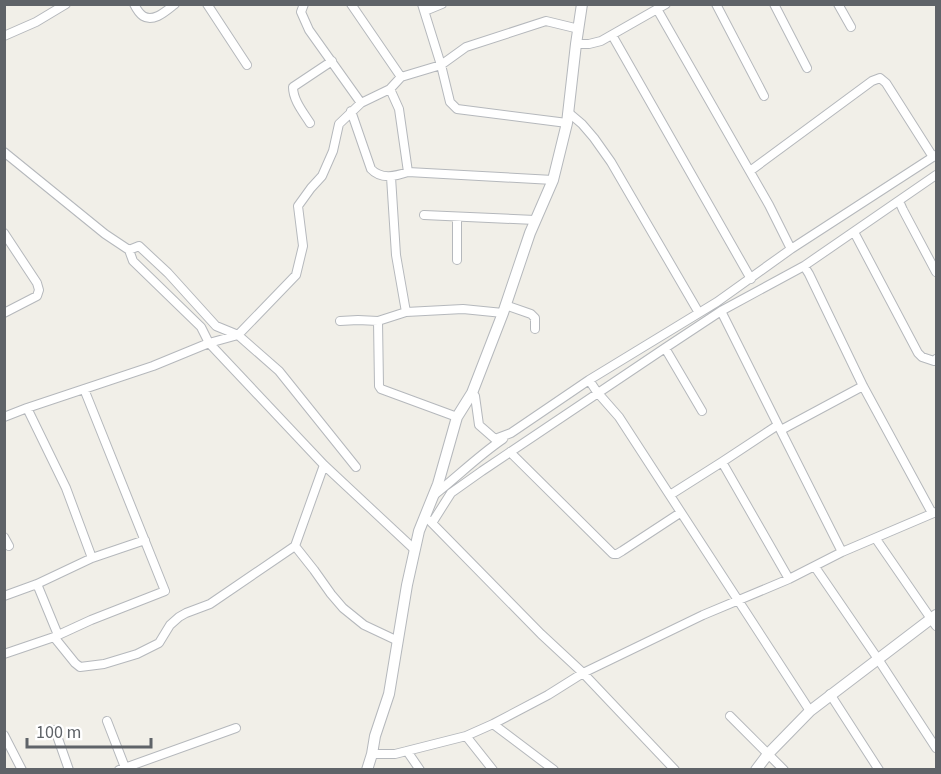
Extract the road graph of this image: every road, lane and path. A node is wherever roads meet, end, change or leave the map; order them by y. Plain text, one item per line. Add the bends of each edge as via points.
1 (66, 4) edge
2 (134, 4) edge
3 (175, 4) edge
4 (207, 4) edge
5 (304, 4) edge
6 (351, 4) edge
7 (442, 4) edge
8 (582, 4) edge
9 (717, 4) edge
10 (774, 4) edge
11 (838, 4) edge
12 (662, 7) edge
13 (423, 8) edge
14 (851, 27) dead end
15 (579, 29) junction
16 (612, 34) junction
17 (4, 36) edge
18 (576, 44) junction
19 (332, 62) junction
20 (248, 65) dead end
21 (441, 65) junction
22 (807, 68) dead end
23 (401, 77) junction
24 (390, 89) junction
25 (764, 96) dead end
26 (361, 103) junction
27 (351, 111) junction
28 (568, 118) junction
29 (310, 123) dead end
30 (4, 152) edge
31 (935, 156) edge
32 (750, 171) junction
33 (408, 172) junction
34 (391, 177) junction
35 (936, 177) edge
36 (552, 180) junction
37 (899, 201) junction
38 (424, 215) dead end
39 (458, 217) junction
40 (535, 220) junction
41 (854, 232) junction
42 (4, 233) edge
43 (791, 249) junction
44 (129, 250) junction
45 (457, 260) dead end
46 (804, 266) junction
47 (936, 272) edge
48 (751, 279) junction
49 (504, 309) junction
50 (721, 311) junction
51 (406, 312) junction
52 (4, 313) edge
53 (699, 313) junction
54 (340, 321) dead end
55 (378, 321) junction
56 (535, 330) dead end
57 (238, 335) junction
58 (209, 343) junction
59 (664, 348) junction
60 (936, 362) edge
61 (589, 380) junction
62 (863, 386) junction
63 (84, 389) junction
64 (597, 392) junction
65 (472, 393) junction
66 (27, 408) junction
67 (702, 411) dead end
68 (4, 417) edge
69 (457, 417) junction
70 (779, 428) junction
71 (511, 434) junction
72 (510, 452) junction
73 (722, 462) junction
74 (324, 465) junction
75 (356, 467) dead end
76 (670, 495) junction
77 (433, 496) junction
78 (934, 512) edge
79 (681, 513) junction
80 (429, 520) junction
81 (4, 537) edge
82 (876, 539) junction
83 (145, 540) junction
84 (9, 546) dead end
85 (295, 546) junction
86 (415, 550) junction
87 (842, 552) junction
88 (93, 558) junction
89 (815, 567) junction
90 (789, 579) junction
91 (37, 584) junction
92 (4, 596) edge
93 (739, 600) junction
94 (935, 620) edge
95 (56, 636) junction
96 (398, 641) junction
97 (4, 654) edge
98 (878, 659) junction
99 (583, 673) junction
100 (830, 694) junction
101 (810, 711) junction
102 (730, 716) dead end
103 (107, 722) dead end
104 (493, 724) junction
105 (236, 728) dead end
106 (55, 730) dead end
107 (466, 736) junction
108 (5, 739) edge
109 (936, 748) edge
110 (407, 751) junction
111 (372, 754) junction
112 (768, 754) junction
113 (123, 769) edge
114 (22, 770) edge
115 (69, 770) edge
116 (367, 770) edge
117 (420, 770) edge
118 (493, 770) edge
119 (554, 770) edge
120 (675, 770) edge
121 (756, 770) edge
122 (784, 770) edge
123 (879, 770) edge

1 - 17 street
2 - 3 street via 147,18
4 - 20 street
5 - 19 street via 301,12 309,30
6 - 23 street
7 - 13 street
8 - 15 street
9 - 25 street
10 - 22 street
11 - 14 street
12 - 16 street
12 - 32 street
13 - 21 street
15 - 18 street
15 - 21 street via 546,21 466,47
16 - 18 street via 589,44
16 - 48 street
18 - 28 street
19 - 26 street
19 - 29 street via 293,87
21 - 23 street
21 - 28 street via 450,102 457,109
23 - 24 street
24 - 26 street
24 - 33 street via 399,109
26 - 27 street
27 - 34 street via 371,169 375,174
27 - 57 street via 339,124 322,176 298,206 303,246 296,275
28 - 36 street
28 - 53 street via 582,124 611,162
30 - 44 street
31 - 32 street via 880,78
31 - 43 street
32 - 43 street
33 - 34 street
33 - 36 street
34 - 51 street via 396,255
35 - 37 street
36 - 40 street
37 - 41 street
37 - 47 street
38 - 39 street
39 - 40 street
39 - 45 street
40 - 49 street
41 - 46 street
41 - 60 street via 918,353
42 - 52 street via 39,290 37,296
43 - 48 street
44 - 57 street via 139,246 216,326
44 - 58 street via 133,261 201,327
46 - 50 street
46 - 62 street
48 - 53 street
49 - 51 street
49 - 56 street via 531,314
49 - 65 street
50 - 59 street
50 - 70 street
51 - 55 street
53 - 61 street
54 - 55 street
55 - 69 street via 381,389
57 - 58 street
57 - 75 street via 279,371
58 - 63 street
58 - 74 street
59 - 64 street
59 - 67 street
61 - 64 street
61 - 71 street
62 - 70 street
62 - 78 street
63 - 66 street
63 - 83 street
64 - 72 street
64 - 76 street via 619,417
65 - 69 street
65 - 71 street via 479,425 495,440
66 - 68 street
66 - 88 street via 66,488
69 - 77 street
70 - 73 street
70 - 87 street
71 - 77 street
72 - 79 street via 613,554
72 - 80 street via 451,494
73 - 76 street
73 - 90 street
74 - 85 street
74 - 86 street
76 - 79 street
77 - 80 street
78 - 82 street
79 - 93 street
80 - 86 street via 419,531
80 - 99 street
81 - 84 street
82 - 87 street
82 - 94 street
83 - 88 street
83 - 95 street via 165,591
85 - 95 street via 210,604 179,617 159,643 137,654 80,667
85 - 96 street via 343,608 364,625
86 - 96 street
87 - 89 street
88 - 91 street
89 - 90 street
89 - 98 street
90 - 93 street
91 - 92 street
91 - 95 street
93 - 99 street
93 - 101 street
94 - 98 street
95 - 97 street
96 - 111 street via 389,694
98 - 100 street
98 - 109 street
99 - 104 street
99 - 120 street
100 - 101 street
100 - 123 street
101 - 112 street
102 - 112 street
103 - 113 street
104 - 107 street
104 - 119 street
105 - 113 street
106 - 115 street
107 - 110 street
107 - 118 street
108 - 114 street
110 - 111 street
110 - 117 street
111 - 116 street
112 - 121 street
112 - 122 street

